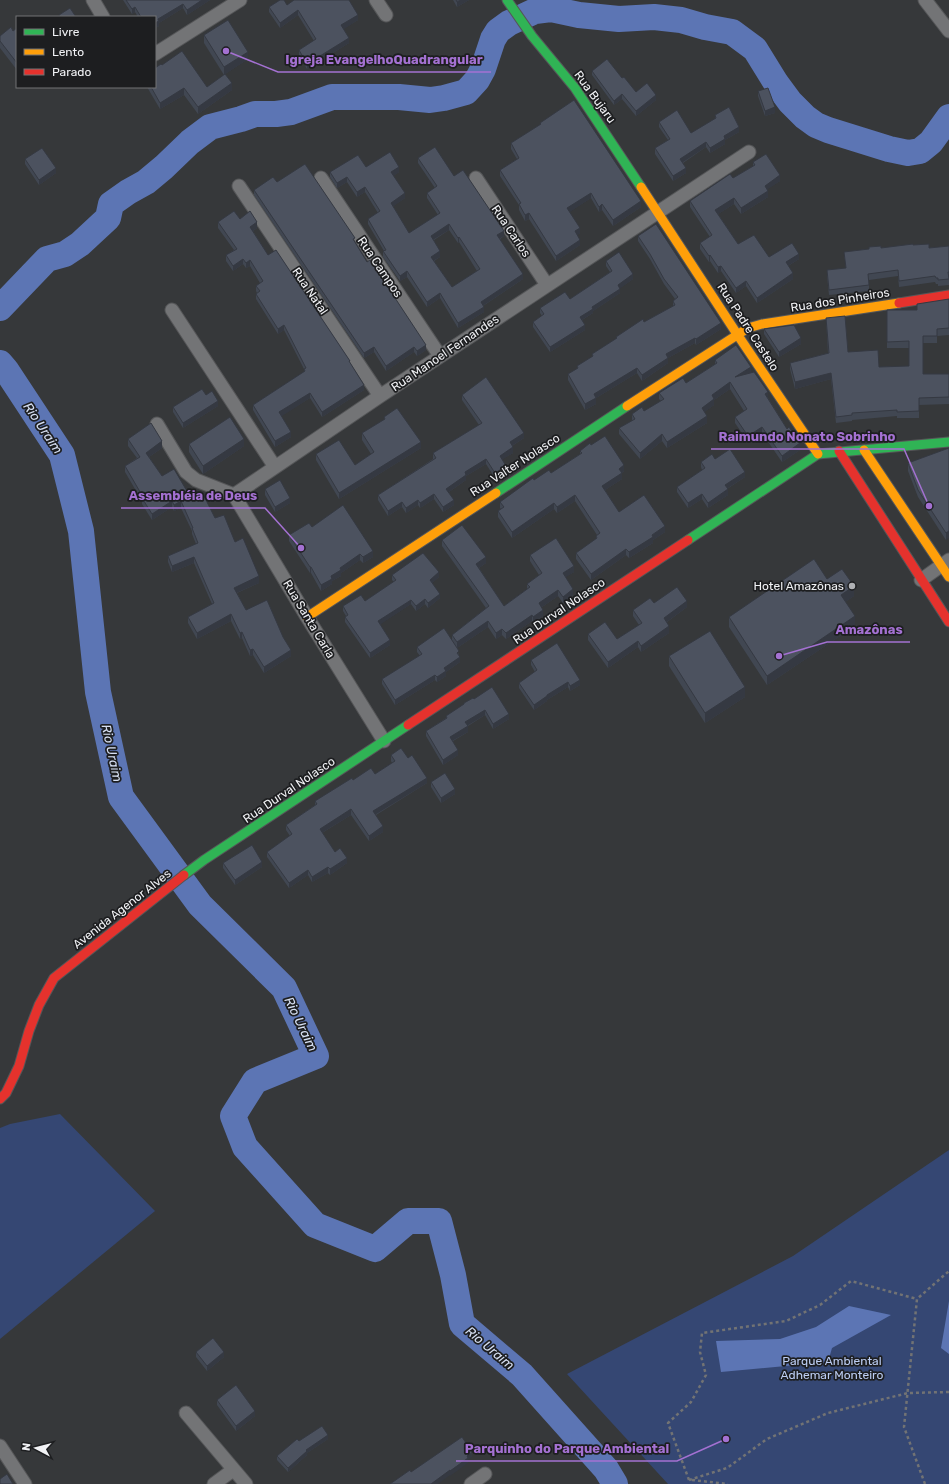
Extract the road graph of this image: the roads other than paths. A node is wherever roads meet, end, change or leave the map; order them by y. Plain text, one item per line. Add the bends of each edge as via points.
1 (92, 0) edge
2 (240, 0) edge
3 (376, 0) edge
4 (507, 0) edge
5 (925, 0) edge
6 (386, 14) dead end
7 (944, 14) edge
8 (102, 16) edge
9 (949, 31) edge
10 (156, 54) edge
11 (749, 152) dead end
12 (321, 178) dead end
13 (476, 178) dead end
14 (239, 186) dead end
15 (659, 212) junction
16 (547, 285) junction
17 (949, 295) edge
18 (172, 310) dead end
19 (737, 334) junction
20 (440, 356) junction
21 (380, 396) junction
22 (157, 424) dead end
23 (949, 442) edge
24 (864, 450) junction
25 (839, 451) junction
26 (818, 454) junction
27 (275, 467) junction
28 (234, 495) junction
29 (945, 563) edge
30 (949, 577) edge
31 (921, 580) junction
32 (307, 617) junction
33 (949, 622) edge
34 (384, 741) junction
35 (204, 860) joint
36 (0, 1099) edge
37 (186, 1413) dead end
38 (1, 1450) edge
39 (234, 1470) junction
40 (485, 1474) dead end
41 (25, 1484) edge
42 (214, 1484) edge
43 (246, 1484) edge
44 (471, 1484) edge

1 - 8 street
2 - 10 street
3 - 6 street
4 - 15 street, Rua Bujaru via 532,36 575,88
5 - 7 street
7 - 9 street
11 - 15 street, Rua Manoel Fernandes
12 - 20 street, Rua Campos
13 - 16 street, Rua Carlos
14 - 21 street, Rua Natal
15 - 16 street, Rua Manoel Fernandes
15 - 19 street, Rua Padre Castelo
16 - 20 street, Rua Manoel Fernandes
17 - 19 street, Rua dos Pinheiros via 762,324
18 - 27 street
19 - 26 street, Rua Padre Castelo
19 - 32 street, Rua Valter Nolasco
20 - 21 street, Rua Manoel Fernandes
21 - 27 street, Rua Manoel Fernandes
22 - 28 street via 186,472 196,480
23 - 24 street, Rua Durval Nolasco
24 - 25 street, Rua Durval Nolasco
24 - 29 street
25 - 26 street, Rua Durval Nolasco
25 - 31 street
26 - 34 street, Rua Durval Nolasco
27 - 28 street, Rua Manoel Fernandes
28 - 32 street, Rua Santa Carla
29 - 30 street
29 - 31 street
31 - 33 street
32 - 34 street, Rua Santa Carla
34 - 35 street, Rua Durval Nolasco
35 - 36 street, Avenida Agenor Alves via 54,978 39,1005 19,1066 6,1093
37 - 39 street
38 - 41 street
39 - 42 street
39 - 43 street
40 - 44 street

